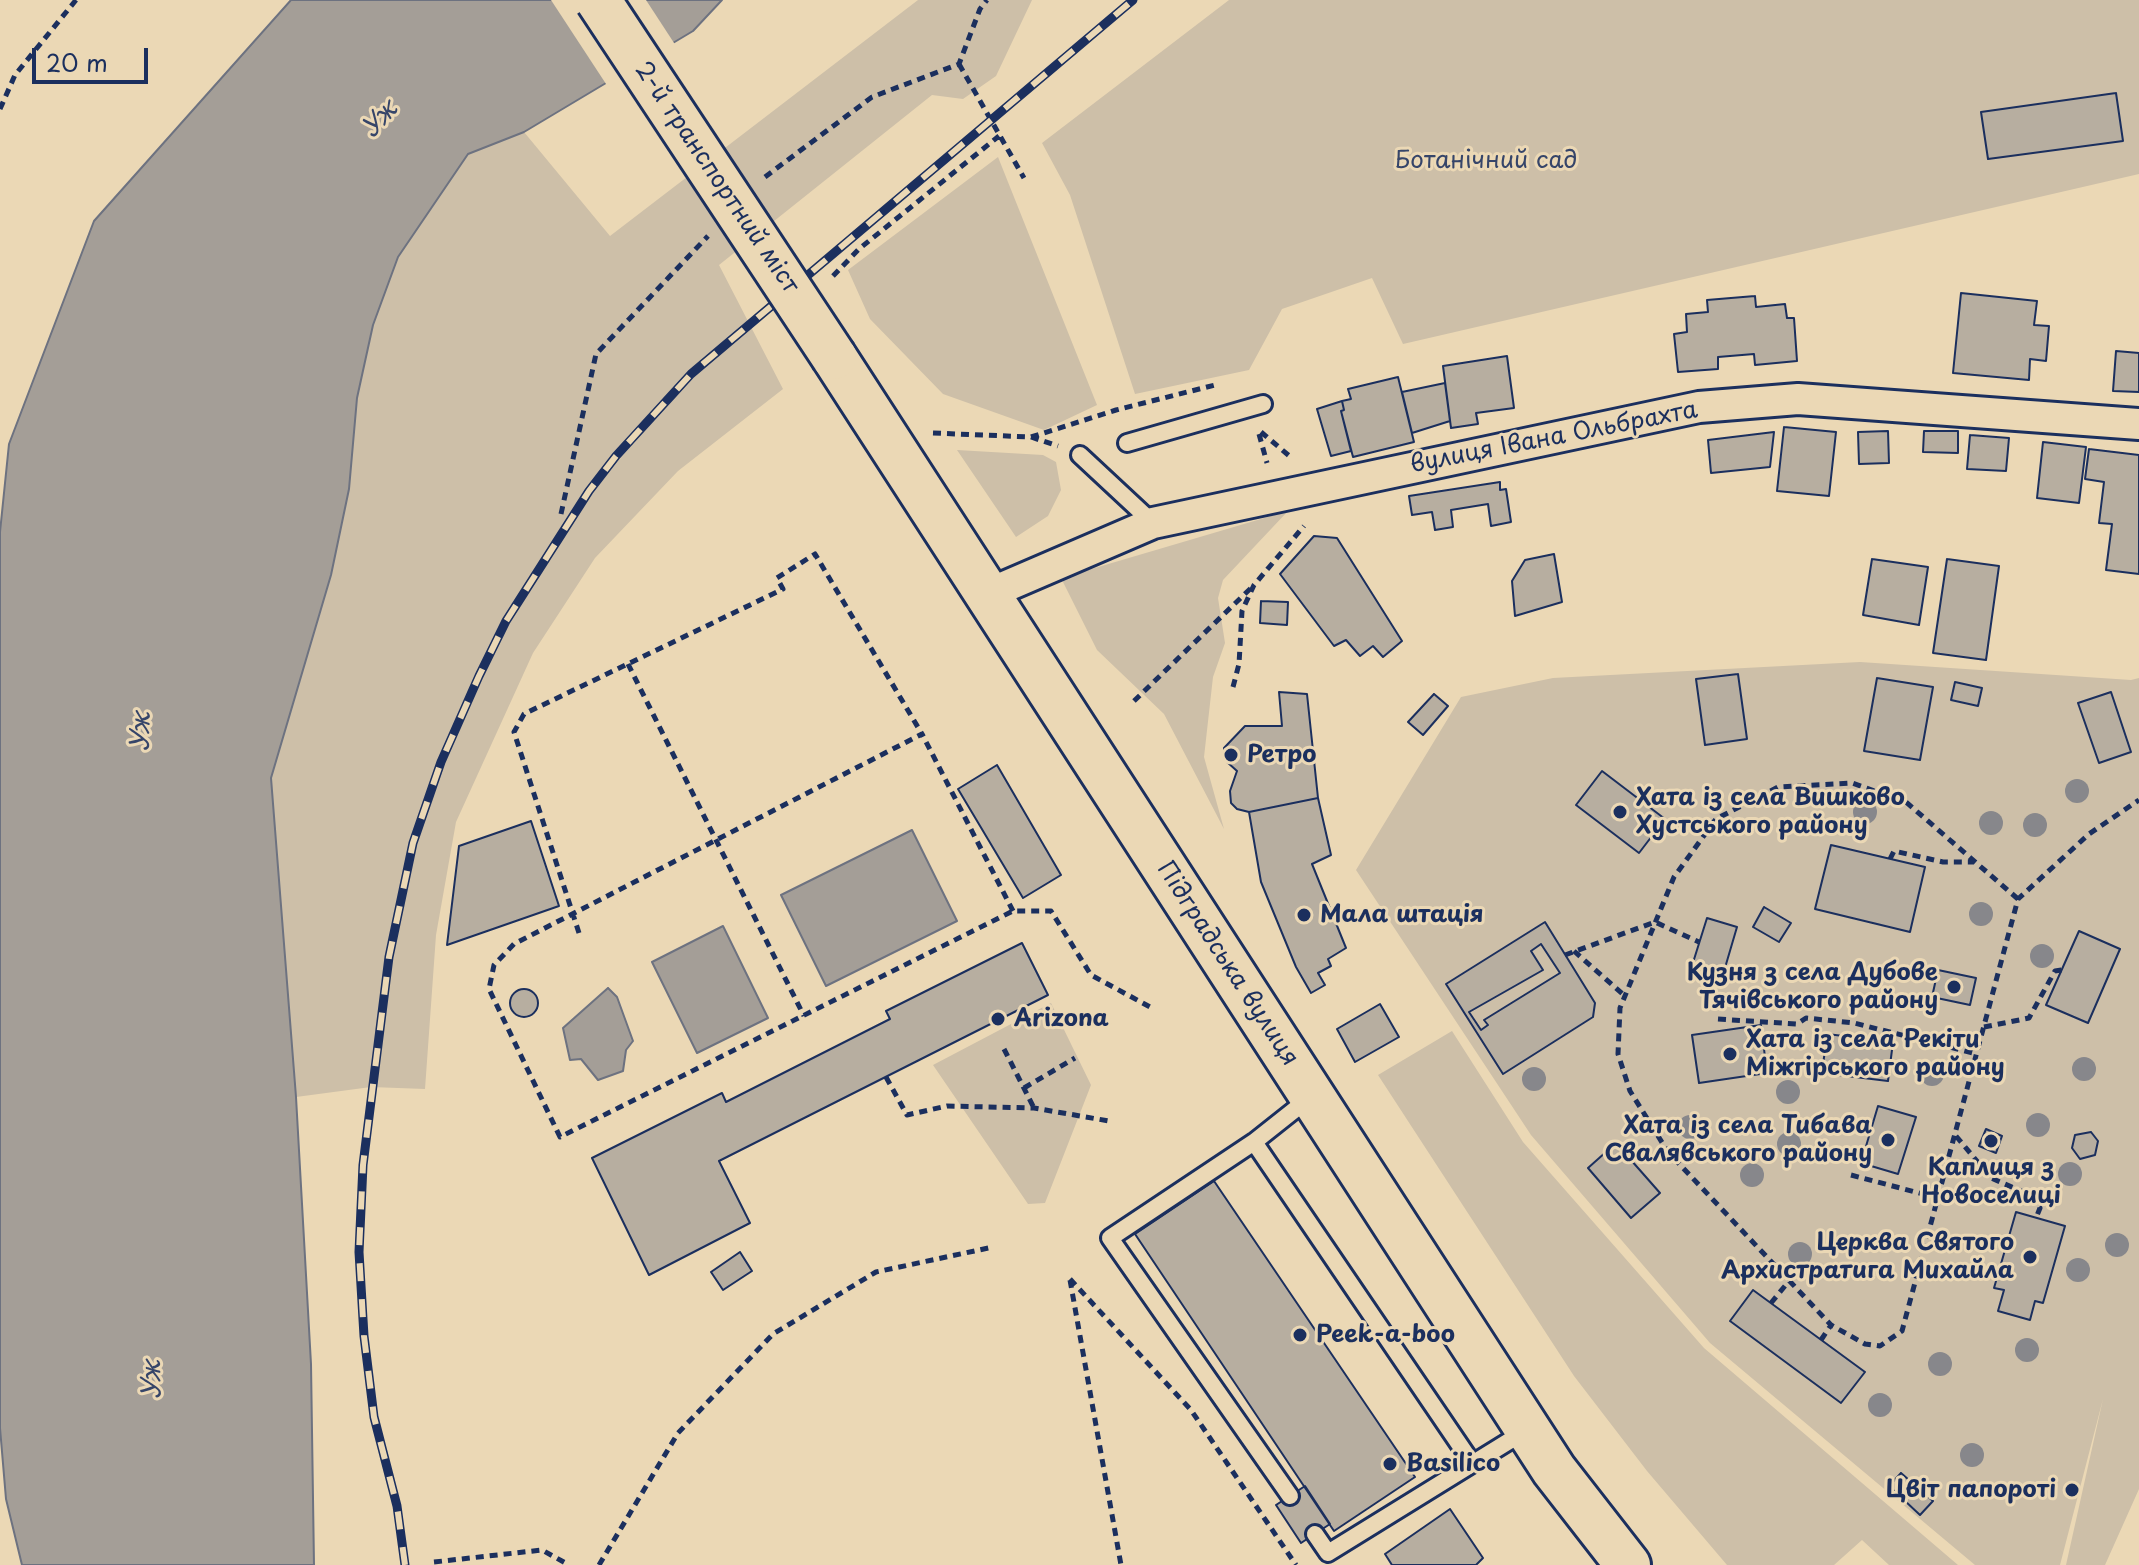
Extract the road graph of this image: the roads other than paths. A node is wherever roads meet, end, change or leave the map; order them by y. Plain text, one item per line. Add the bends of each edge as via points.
1 (598, 0) edge
2 (834, 357) joint
3 (1263, 404) dead end
4 (2139, 424) edge
5 (1127, 443) dead end
6 (1080, 455) road end
7 (1153, 523) junction
8 (988, 594) junction
9 (1313, 1095) junction
10 (1254, 1142) junction
11 (1528, 1429) junction
12 (1472, 1463) junction
13 (1290, 1496) dead end
14 (1315, 1534) dead end
15 (1628, 1565) edge

1 - 2 main road, 2-й транспортний міст, bridge
2 - 8 main road, Підградська вулиця
3 - 5 lane
4 - 7 street, вулиця Івана Ольбрахта via 1798,399 1699,407 1312,475
6 - 7 lane
7 - 8 street, вулиця Івана Ольбрахта
8 - 9 main road, Підградська вулиця
9 - 10 lane
9 - 11 main road, Підградська вулиця
10 - 12 lane
10 - 13 lane via 1110,1238
11 - 12 lane
11 - 15 main road, Підградська вулиця
12 - 14 lane via 1328,1553

